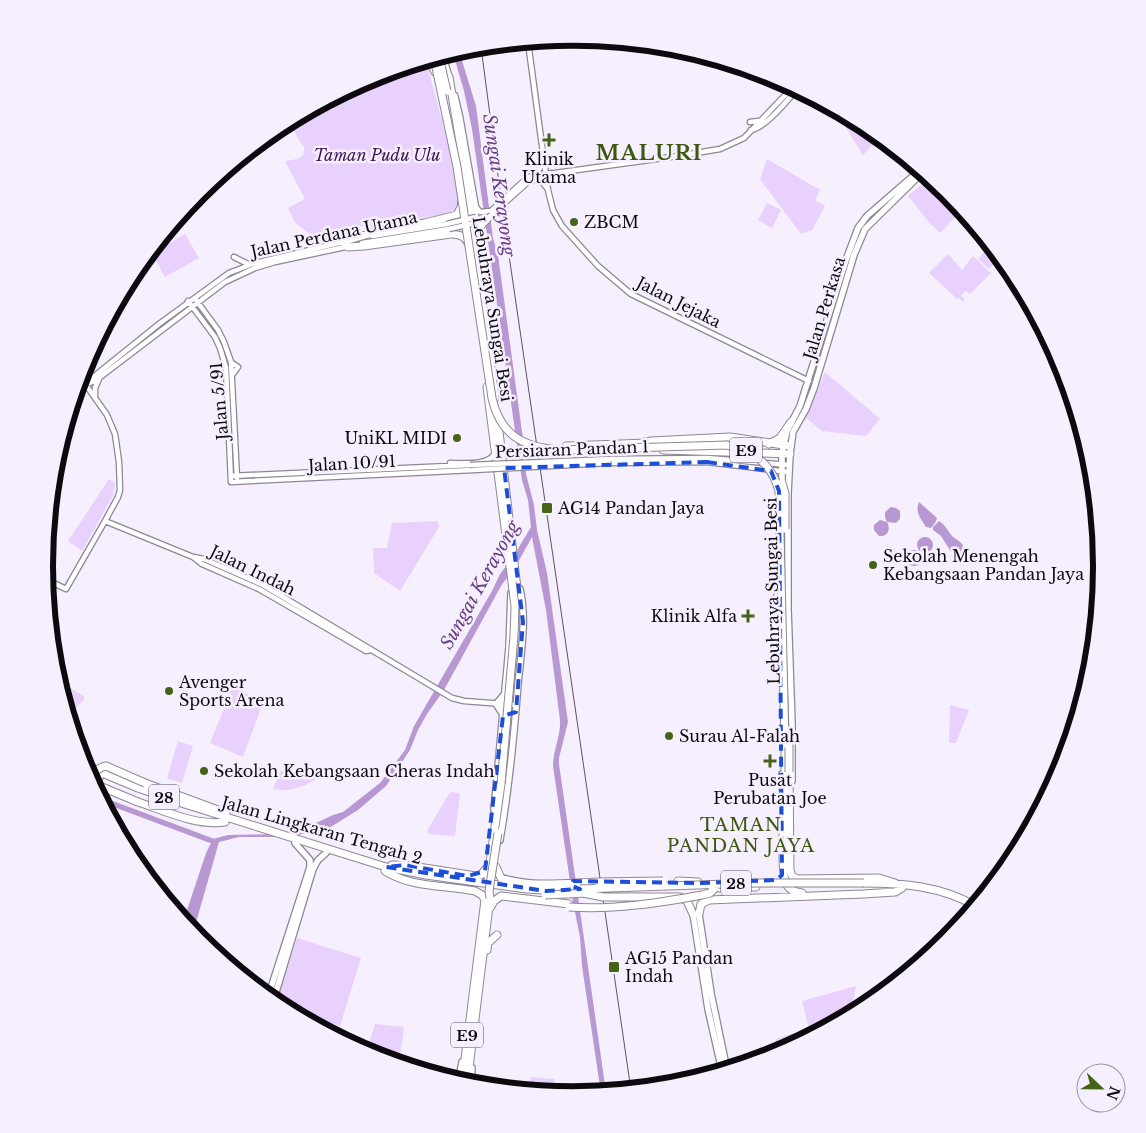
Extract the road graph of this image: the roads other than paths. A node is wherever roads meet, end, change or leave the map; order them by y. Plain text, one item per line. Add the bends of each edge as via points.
1 (529, 48) edge
2 (445, 62) edge
3 (440, 63) edge
4 (441, 63) edge
5 (433, 65) edge
6 (433, 65) edge
7 (449, 77) junction
8 (788, 93) edge
9 (792, 95) edge
10 (456, 114) junction
11 (760, 120) junction
12 (750, 122) dead end
13 (751, 130) junction
14 (544, 156) junction
15 (536, 174) junction
16 (546, 174) junction
17 (916, 175) edge
18 (917, 175) edge
19 (530, 179) junction
20 (471, 183) junction
21 (548, 190) junction
22 (462, 196) junction
23 (490, 214) junction
24 (476, 217) junction
25 (475, 223) junction
26 (869, 223) junction
27 (449, 226) junction
28 (856, 235) junction
29 (345, 244) junction
30 (469, 244) junction
31 (234, 258) dead end
32 (250, 264) junction
33 (206, 296) junction
34 (194, 297) junction
35 (188, 301) junction
36 (198, 302) junction
37 (192, 306) junction
38 (202, 308) junction
39 (186, 310) junction
40 (196, 312) junction
41 (170, 323) junction
42 (159, 324) junction
43 (490, 352) junction
44 (819, 370) junction
45 (101, 376) junction
46 (88, 377) edge
47 (92, 378) junction
48 (809, 381) junction
49 (86, 385) junction
50 (83, 392) edge
51 (811, 396) junction
52 (94, 397) junction
53 (791, 422) junction
54 (736, 437) junction
55 (769, 444) junction
56 (646, 445) junction
57 (787, 450) junction
58 (737, 452) junction
59 (495, 453) junction
60 (769, 453) junction
61 (768, 466) junction
62 (472, 468) junction
63 (781, 468) junction
64 (389, 469) junction
65 (789, 469) junction
66 (356, 470) joint
67 (231, 479) joint
68 (237, 479) junction
69 (782, 488) junction
70 (105, 521) junction
71 (115, 525) junction
72 (101, 529) junction
73 (515, 579) junction
74 (54, 584) edge
75 (781, 590) junction
76 (772, 604) dead end
77 (781, 692) junction
78 (791, 692) junction
79 (505, 693) junction
80 (517, 695) junction
81 (496, 704) junction
82 (504, 704) junction
83 (516, 705) junction
84 (503, 716) junction
85 (515, 717) junction
86 (94, 769) edge
87 (95, 773) edge
88 (97, 776) edge
89 (503, 784) junction
90 (101, 787) edge
91 (786, 803) junction
92 (226, 822) junction
93 (246, 823) junction
94 (254, 828) junction
95 (496, 833) junction
96 (295, 843) junction
97 (326, 853) junction
98 (496, 867) joint
99 (386, 869) junction
100 (787, 871) junction
101 (487, 873) junction
102 (701, 883) junction
103 (895, 883) junction
104 (864, 885) junction
105 (562, 886) junction
106 (715, 888) junction
107 (902, 888) junction
108 (581, 891) junction
109 (809, 896) junction
110 (630, 899) junction
111 (484, 900) junction
112 (970, 903) edge
113 (569, 905) junction
114 (967, 906) edge
115 (488, 910) junction
116 (696, 914) junction
117 (497, 934) dead end
118 (290, 947) junction
119 (282, 952) junction
120 (286, 960) junction
121 (478, 968) junction
122 (270, 989) edge
123 (276, 993) edge
124 (478, 1000) junction
125 (469, 1046) junction
126 (725, 1064) edge
127 (721, 1065) edge
128 (460, 1074) edge
129 (464, 1075) edge
130 (467, 1076) edge
131 (471, 1077) edge

1 - 14 street, Jalan Jejaka
2 - 7 street
3 - 56 highway, Lebuhraya Sungai Besi / E9, bridge via 463,174 495,391 503,418 520,436 547,446
4 - 10 highway, E9
5 - 56 highway, Lebuhraya Sungai Besi / E9, bridge via 457,167 491,392 499,419 513,436 540,448 558,450
6 - 22 highway, E9
7 - 10 highway
7 - 20 street via 460,116
8 - 11 street
9 - 13 street via 777,111
10 - 43 highway, E9
11 - 12 street
11 - 13 street
13 - 16 street via 738,142 720,149
14 - 15 street
14 - 16 street, Jalan Jejaka
15 - 16 street
15 - 19 street
16 - 19 street
16 - 21 street, Jalan Jejaka
17 - 28 main road, Jalan Perkasa via 864,219
18 - 26 main road, Jalan Perkasa
19 - 21 street via 543,183
19 - 23 street, bridge
20 - 23 street via 477,209
20 - 24 street
21 - 48 street, Jalan Jejaka via 562,226 598,266 631,294
22 - 27 highway via 461,207
22 - 30 highway, E9
23 - 24 street
23 - 25 street
23 - 43 highway via 478,231 491,326
24 - 25 street, bridge
24 - 27 street, bridge
25 - 27 street, bridge
26 - 28 main road via 864,223
26 - 44 main road, Jalan Perkasa via 854,255
27 - 29 highway via 364,246
27 - 29 highway via 382,230
27 - 30 highway via 465,237
28 - 48 main road, Jalan Perkasa
29 - 32 street, Jalan Perdana Utama
29 - 33 street, Jalan Perdana Utama via 255,268 224,282
30 - 59 highway, E9
31 - 32 street
32 - 34 street, Jalan Perdana Utama via 229,273
33 - 36 street, Jalan Perdana Utama
33 - 38 street
34 - 35 street, Jalan Perdana Utama
34 - 36 street, Jalan 5/91
35 - 37 street, Jalan 5/91
35 - 42 street, Jalan Perdana Utama
36 - 37 street, Jalan Perdana Utama
36 - 38 street, Jalan 5/91
37 - 39 street, Jalan Perdana Utama
37 - 40 street, Jalan 5/91
38 - 68 street, Jalan 5/91 via 224,342 231,362
39 - 40 street
39 - 41 street, Jalan Perdana Utama
40 - 67 street, Jalan 5/91 via 215,337 226,368
41 - 42 street
41 - 45 street, Jalan Perdana Utama
42 - 47 street, Jalan Perdana Utama
43 - 73 highway, E9
44 - 48 street
44 - 51 main road, Jalan Perkasa
45 - 49 street, Jalan Perdana Utama
45 - 52 street
46 - 47 street
47 - 49 street, Jalan Perdana Utama
48 - 51 street
48 - 53 main road, Jalan Perkasa
49 - 52 street
50 - 52 street
51 - 57 main road, Jalan Perkasa
52 - 70 street via 115,434 120,462 119,494
53 - 55 highway via 780,438
53 - 57 main road, Jalan Perkasa
54 - 55 highway
54 - 56 highway via 675,439
54 - 58 highway via 742,442
55 - 57 highway
56 - 58 highway, bridge via 674,450
56 - 91 highway, Lebuhraya Sungai Besi / E9, bridge via 741,448 768,466 777,482
57 - 60 highway
57 - 63 main road, Jalan Perkasa
57 - 65 main road, Jalan Perkasa
58 - 60 highway
59 - 64 street via 492,459 485,461
59 - 73 highway, E9 via 508,556
60 - 61 highway
61 - 62 street, Persiaran Pandan 1, bridge via 610,461
61 - 63 street, Persiaran Pandan 1
61 - 69 main road
62 - 64 street, Persiaran Pandan 1
62 - 68 street, Jalan 10/91
63 - 65 street, Persiaran Pandan 1
63 - 69 main road, Jalan Perkasa
64 - 66 street, Persiaran Pandan 1
65 - 78 main road, Jalan Perkasa
66 - 68 street, Jalan 10/91
67 - 68 street, Jalan 10/91
69 - 75 main road, Jalan Perkasa
70 - 71 street, Jalan Indah
70 - 72 street
71 - 72 street
71 - 81 street, Jalan Indah via 259,589 446,694 464,701
72 - 74 street via 66,589
73 - 79 main road, bridge via 511,591
73 - 80 main road via 522,596 523,622
73 - 89 highway, E9, bridge
73 - 89 highway, E9 via 519,606 518,642
75 - 76 main road
75 - 77 main road, Jalan Perkasa
77 - 78 main road
77 - 91 main road, Jalan Perkasa via 782,791
78 - 91 main road, Jalan Perkasa via 793,768
79 - 80 main road via 512,698
79 - 81 main road
79 - 82 main road
80 - 83 main road
81 - 82 street, Jalan Indah
81 - 84 main road
82 - 83 street, Jalan Indah
82 - 84 main road
83 - 85 main road
84 - 85 main road via 508,713
84 - 95 main road
85 - 95 main road via 509,780
86 - 93 highway, Jalan Lingkaran Tengah 2 / 28 via 138,788
87 - 93 highway, bridge via 106,766
88 - 92 highway, Jalan Lingkaran Tengah 2 / 28
89 - 95 highway, E9
90 - 92 highway, bridge via 179,816 211,824
91 - 100 highway, E9
92 - 94 highway, Jalan Lingkaran Tengah 2 / 28
93 - 94 highway, Jalan Lingkaran Tengah 2 / 28
94 - 96 highway, Jalan Lingkaran Tengah 2 / 28
94 - 99 highway, Jalan Lingkaran Tengah 2 / 28 via 315,844
95 - 98 main road, bridge
95 - 101 highway, E9, bridge
95 - 115 highway, E9, bridge
96 - 97 highway, Jalan Lingkaran Tengah 2 / 28
96 - 119 main road via 310,863
97 - 99 highway, Jalan Lingkaran Tengah 2 / 28
97 - 118 main road via 313,869
98 - 105 highway via 503,879
99 - 101 highway via 395,865 468,876
99 - 105 highway, Jalan Lingkaran Tengah 2 / 28 via 526,889
99 - 108 highway, Jalan Lingkaran Tengah 2 / 28, bridge via 426,879 545,895
99 - 111 highway via 397,878 478,892
100 - 102 highway via 776,880
100 - 103 highway via 796,879 879,878
100 - 109 highway via 785,882 788,886
101 - 111 highway, E9, bridge
102 - 105 highway, bridge
102 - 116 highway via 692,891
103 - 104 highway, Jalan Lingkaran Tengah 2 / 28
103 - 112 highway, Jalan Lingkaran Tengah 2 / 28 via 940,890
104 - 106 highway, Jalan Lingkaran Tengah 2 / 28
104 - 107 highway, Jalan Lingkaran Tengah 2 / 28
104 - 108 highway, Jalan Lingkaran Tengah 2 / 28, bridge via 756,883
105 - 108 highway, Jalan Lingkaran Tengah 2 / 28
106 - 108 highway, Jalan Lingkaran Tengah 2 / 28, bridge
106 - 113 highway, bridge via 702,895 633,906 599,908
107 - 109 highway via 895,892
107 - 114 highway, Jalan Lingkaran Tengah 2 / 28 via 942,896
108 - 110 highway, bridge
109 - 116 highway via 709,900 701,904
110 - 113 highway, bridge
110 - 116 highway via 683,898
111 - 121 highway, E9
113 - 115 highway via 501,896
115 - 121 highway, E9
116 - 126 main road
116 - 127 main road via 708,1009
117 - 124 highway via 488,943
118 - 119 main road
118 - 120 main road
119 - 120 main road
119 - 122 main road
120 - 123 main road
121 - 124 highway, E9
121 - 125 highway, E9
124 - 125 highway, E9
125 - 128 main road
125 - 129 highway, E9
125 - 130 highway, E9
125 - 131 main road

